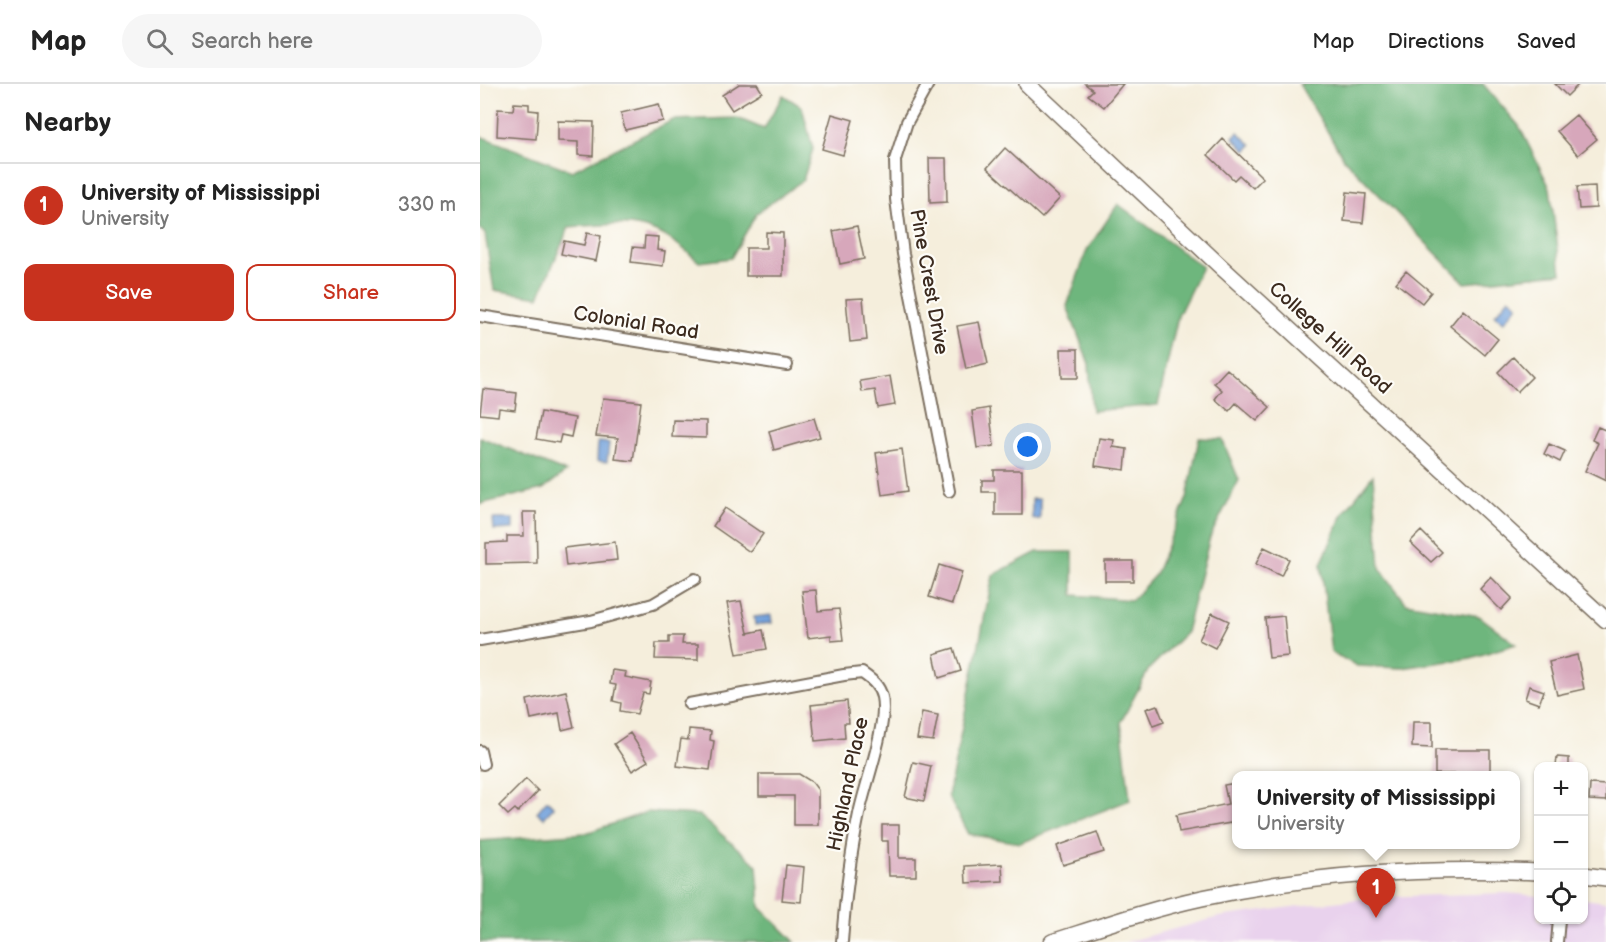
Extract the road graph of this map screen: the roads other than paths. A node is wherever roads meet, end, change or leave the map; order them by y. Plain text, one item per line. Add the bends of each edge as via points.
1 (928, 84) edge
2 (1027, 84) edge
3 (480, 316) edge
4 (787, 365) dead end
5 (949, 491) dead end
6 (695, 579) dead end
7 (1606, 620) edge
8 (480, 640) edge
9 (688, 704) dead end
10 (480, 751) edge
11 (483, 764) dead end
12 (1534, 872) edge
13 (1588, 876) edge
14 (1606, 878) edge
15 (1559, 924) edge
16 (842, 942) edge
17 (1052, 942) edge
18 (1557, 942) edge

1 - 5 street, Pine Crest Drive via 907,122 895,160 896,199
2 - 7 street, College Hill Road
3 - 4 street, Colonial Road
6 - 8 street via 653,604 591,621
9 - 16 street, Highland Place via 844,675 862,673 875,682 882,698 883,721 849,867
10 - 11 street
12 - 17 street via 1456,870 1290,883 1202,898
13 - 14 street
15 - 18 street

